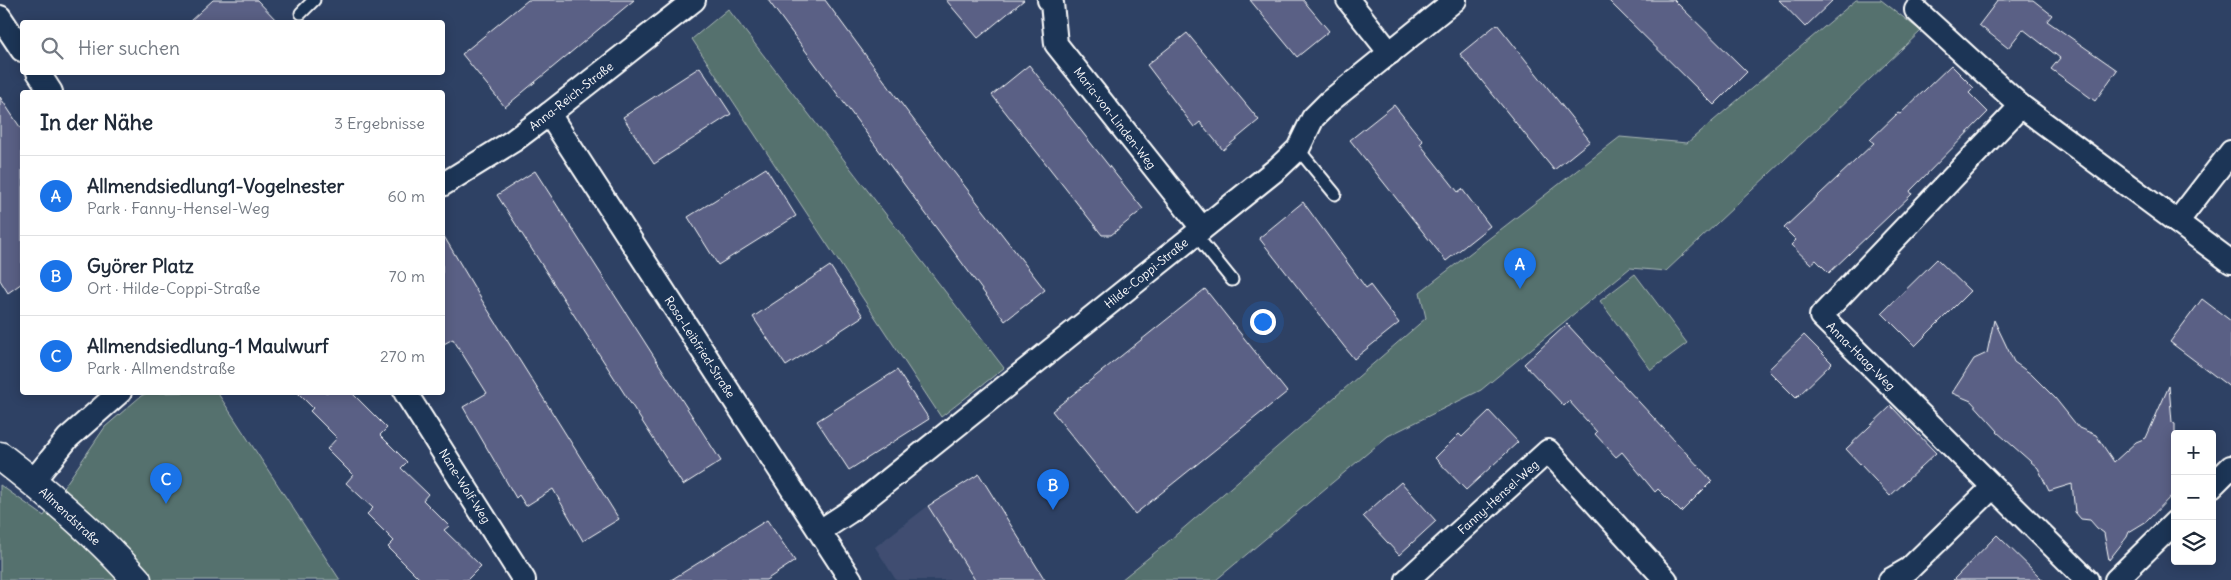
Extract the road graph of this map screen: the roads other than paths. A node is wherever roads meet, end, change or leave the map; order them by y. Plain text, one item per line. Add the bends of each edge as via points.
1 (314, 0) edge
2 (1049, 0) edge
3 (1348, 0) edge
4 (1455, 0) edge
5 (689, 1) edge
6 (1916, 10) dead end
7 (301, 13) dead end
8 (0, 17) edge
9 (20, 47) edge
10 (1390, 53) junction
11 (40, 75) edge
12 (51, 90) edge
13 (2021, 106) junction
14 (549, 114) junction
15 (1298, 149) junction
16 (2231, 152) edge
17 (445, 183) edge
18 (1335, 194) dead end
19 (2176, 222) junction
20 (1199, 231) junction
21 (2231, 262) edge
22 (1232, 280) dead end
23 (117, 395) edge
24 (407, 395) edge
25 (0, 456) edge
26 (2231, 467) edge
27 (33, 481) junction
28 (2216, 482) edge
29 (1993, 487) junction
30 (2171, 526) edge
31 (820, 531) junction
32 (842, 577) edge
33 (137, 580) edge
34 (524, 580) edge
35 (1406, 580) edge
36 (1666, 580) edge
37 (1890, 580) edge
38 (2087, 580) edge
39 (2116, 580) edge

1 - 7 lane
2 - 20 street, Maria-von-Linden-Weg via 1056,44
3 - 10 street
4 - 10 street, Hilde-Coppi-Straße
5 - 14 street, Anna-Reich-Straße
6 - 13 street
8 - 9 street
10 - 15 street, Hilde-Coppi-Straße via 1313,118
11 - 12 street
13 - 19 street
13 - 29 street, Anna-Haag-Weg via 1821,316
14 - 17 street, Anna-Reich-Straße via 513,141
14 - 31 street, Rosa-Leibfried-Straße
15 - 18 lane
15 - 20 street, Hilde-Coppi-Straße
16 - 19 street
19 - 21 street
20 - 22 lane
20 - 31 street, Hilde-Coppi-Straße via 849,512
23 - 27 street via 68,438
24 - 34 street, Nane-Wolf-Weg
25 - 27 main road, Allmendstraße
26 - 28 street
27 - 33 main road, Allmendstraße
29 - 37 street via 1909,569
29 - 38 street, Anna-Haag-Weg
30 - 39 street
31 - 32 street, Rosa-Leibfried-Straße
35 - 36 street, Fanny-Hensel-Weg via 1548,451

